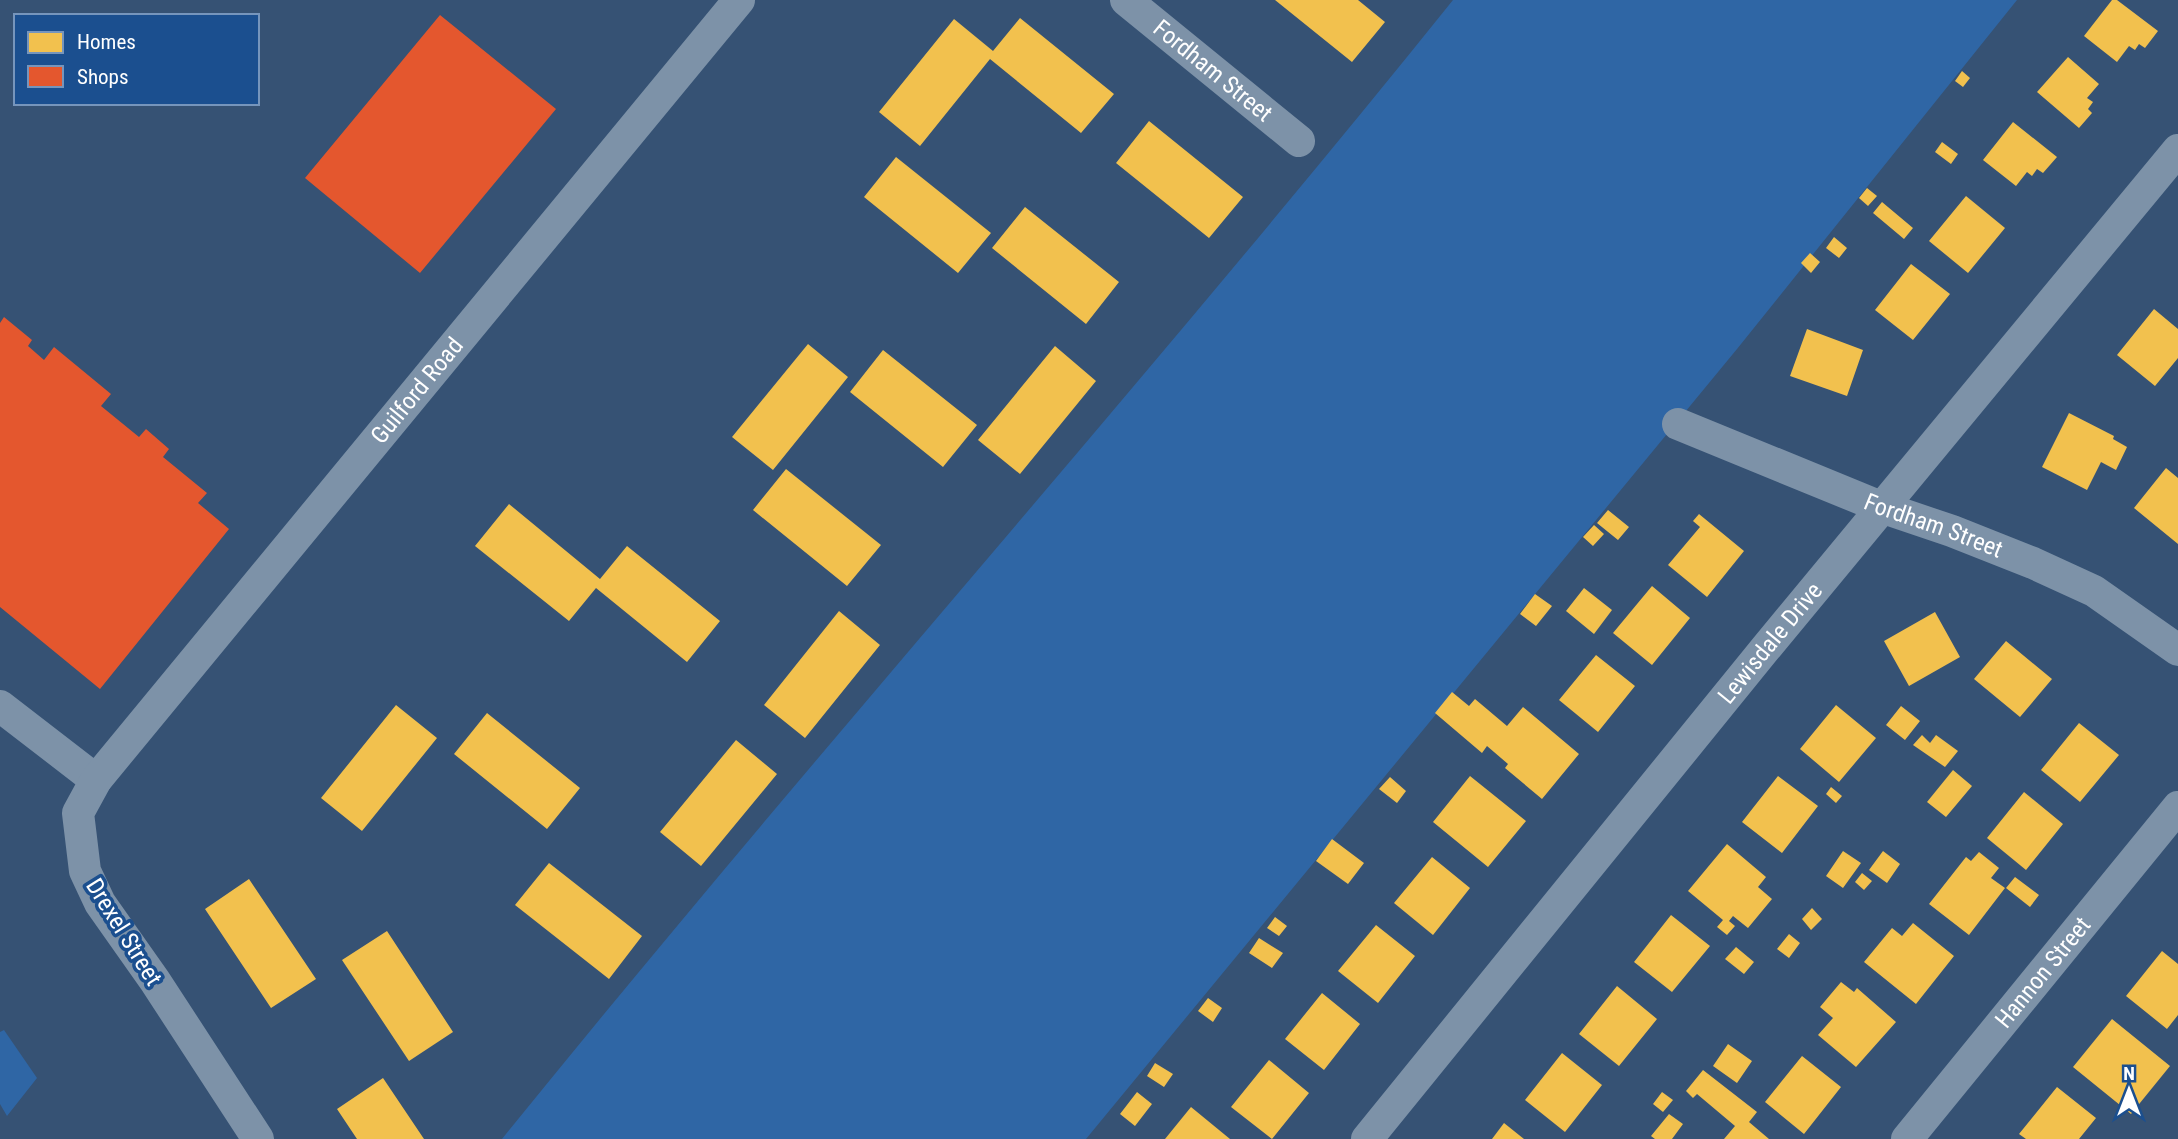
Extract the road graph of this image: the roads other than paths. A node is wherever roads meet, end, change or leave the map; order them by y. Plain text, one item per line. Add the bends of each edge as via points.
1 (739, 0) edge
2 (1126, 0) edge
3 (1300, 141) dead end
4 (2178, 150) edge
5 (1678, 424) dead end
6 (1881, 508) junction
7 (2178, 650) edge
8 (0, 706) edge
9 (96, 780) junction
10 (2178, 807) edge
11 (258, 1139) edge
12 (1367, 1139) edge
13 (1907, 1139) edge

1 - 9 street, Guilford Road
2 - 3 street, Fordham Street
4 - 6 street, Lewisdale Drive
5 - 6 street, Fordham Street
6 - 7 street, Fordham Street via 2010,554 2094,592
6 - 12 street, Lewisdale Drive
8 - 9 street
9 - 11 street, Drexel Street via 78,813 85,871 100,903
10 - 13 street, Hannon Street

